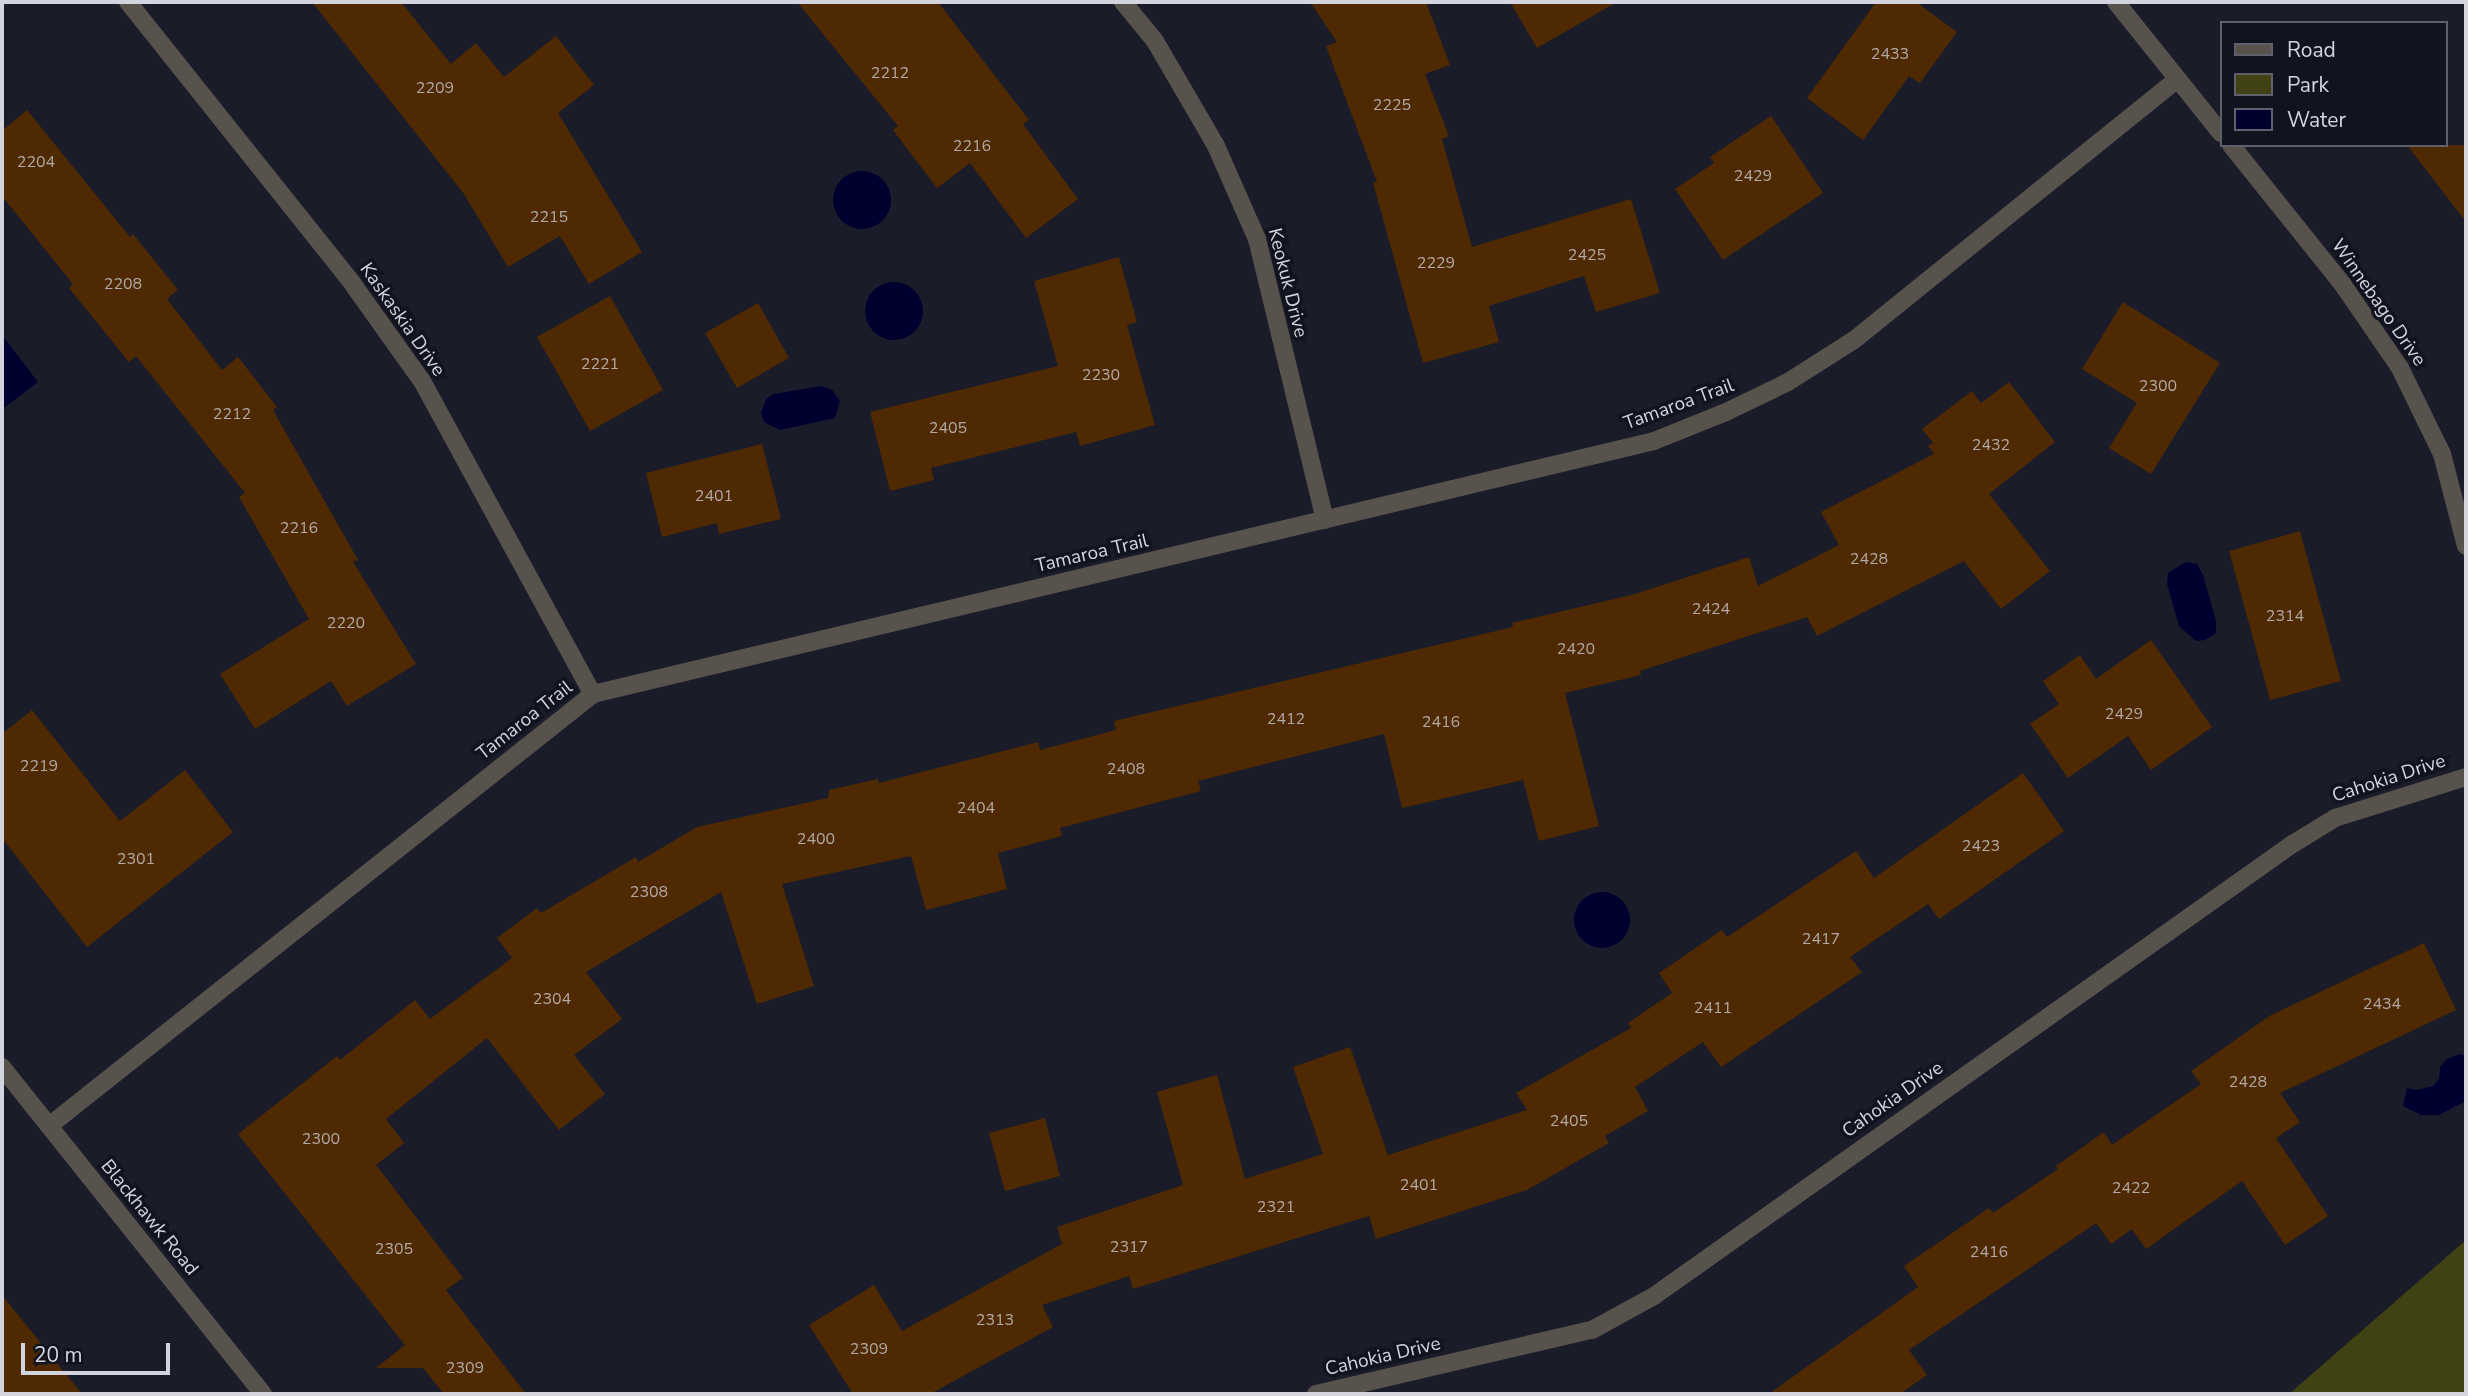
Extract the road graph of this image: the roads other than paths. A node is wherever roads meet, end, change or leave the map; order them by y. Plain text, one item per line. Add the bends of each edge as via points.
1 (128, 2) edge
2 (1123, 2) edge
3 (2116, 2) edge
4 (2177, 79) junction
5 (2220, 132) edge
6 (2233, 147) edge
7 (1325, 520) junction
8 (2466, 545) edge
9 (593, 694) junction
10 (2466, 776) edge
11 (2, 1067) edge
12 (49, 1126) junction
13 (263, 1394) edge
14 (1316, 1394) edge

1 - 9 street, Kaskaskia Drive via 352,283 422,381
2 - 7 street, Keokuk Drive via 1155,41 1216,146 1257,239
3 - 4 street
4 - 5 street
4 - 7 street, Tamaroa Trail via 1854,340 1787,383 1654,441
6 - 8 street, Winnebago Drive via 2343,285 2400,368 2442,454
7 - 9 street, Tamaroa Trail
9 - 12 street, Tamaroa Trail
10 - 14 street, Cahokia Drive via 2335,818 2291,845 1654,1296 1592,1330
11 - 12 street, Blackhawk Road
12 - 13 street, Blackhawk Road

